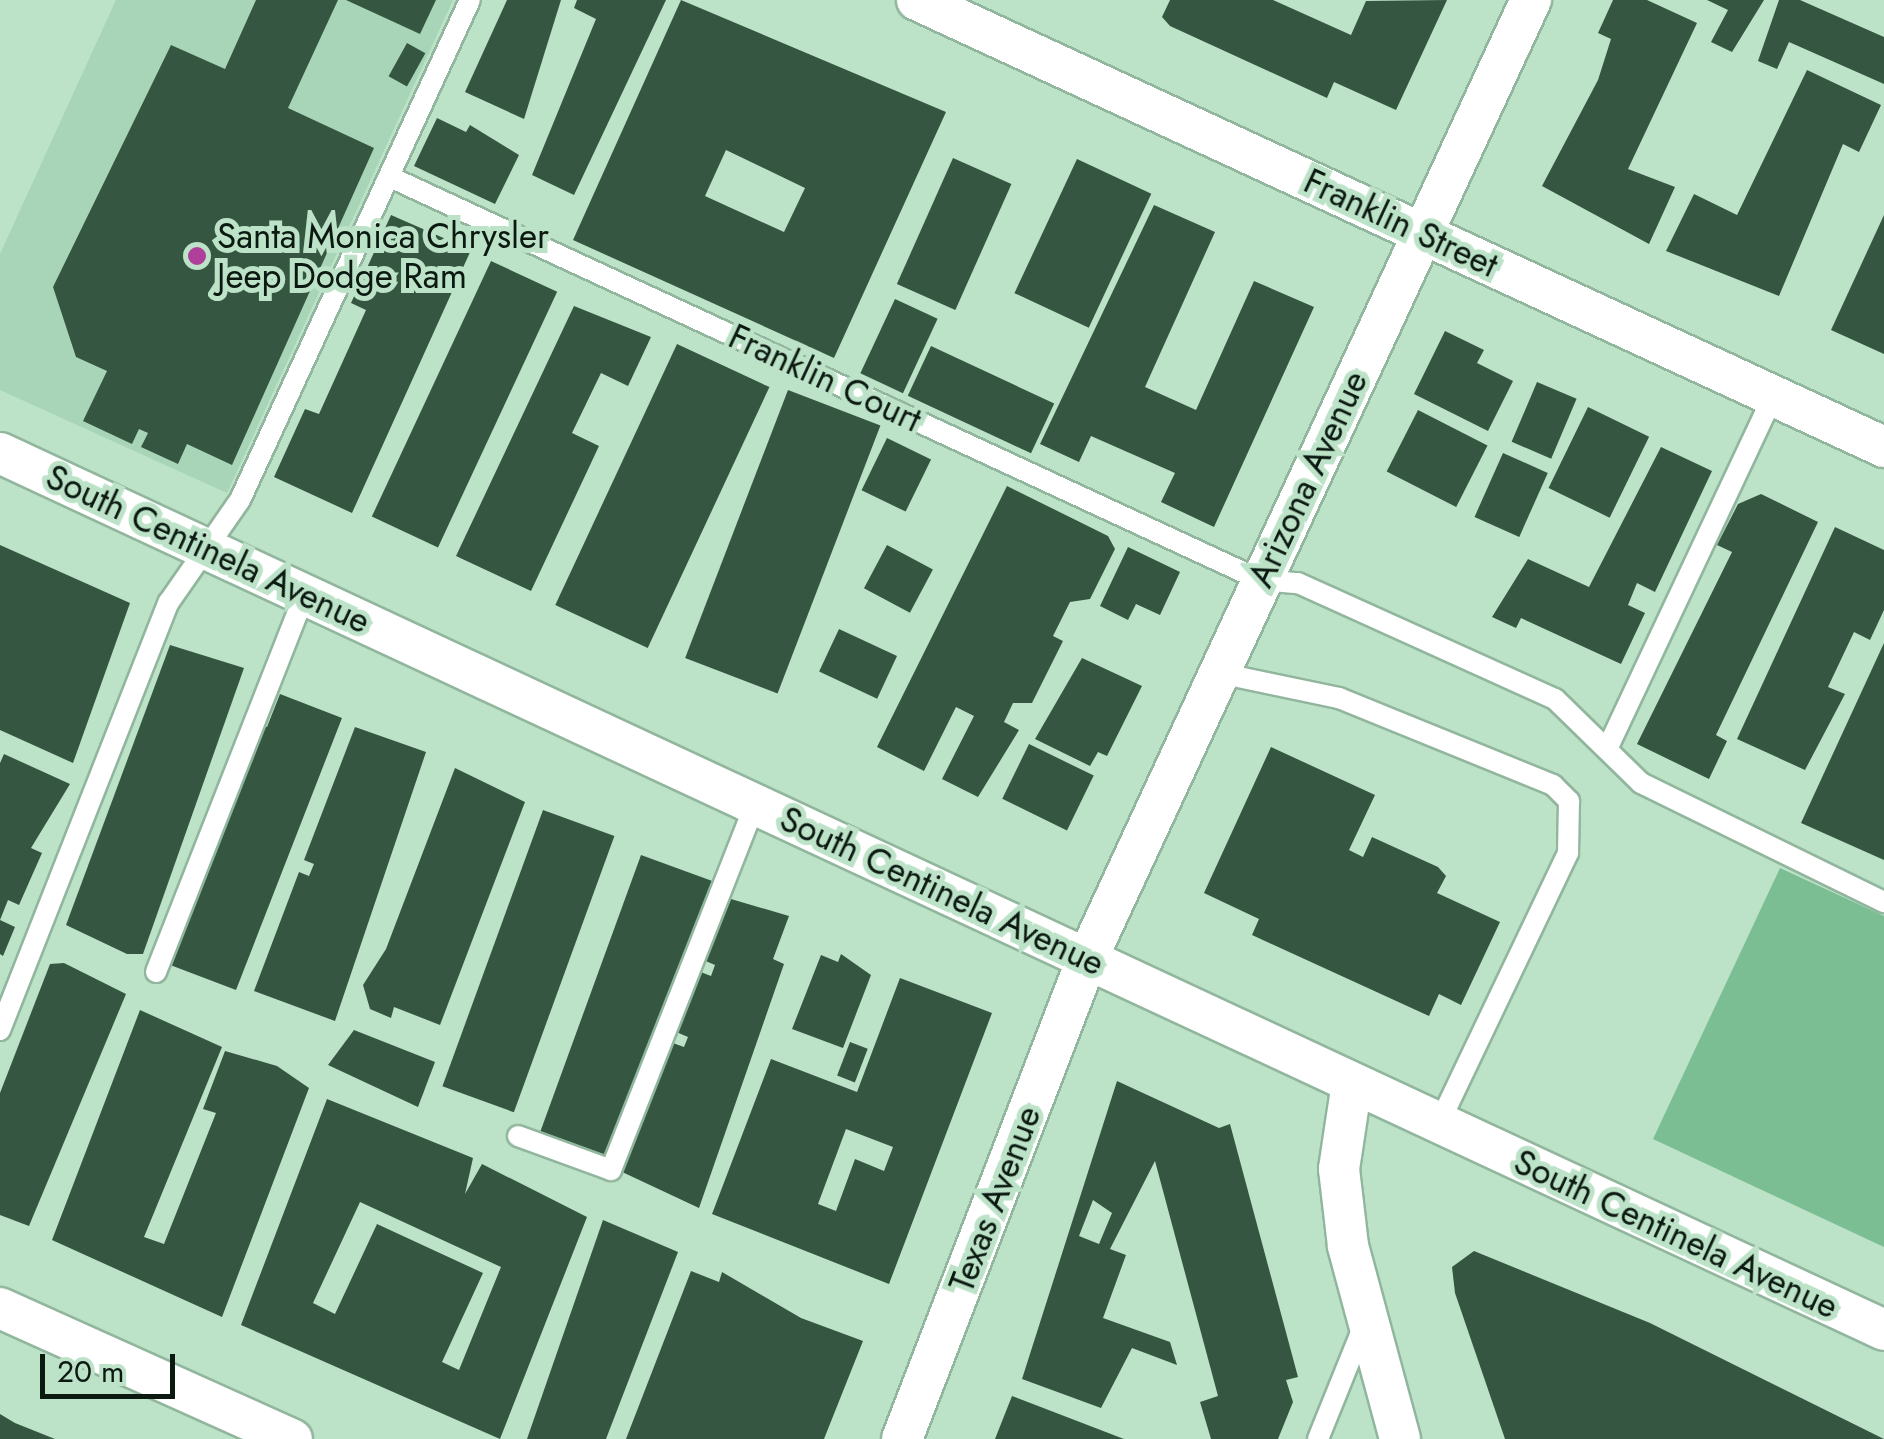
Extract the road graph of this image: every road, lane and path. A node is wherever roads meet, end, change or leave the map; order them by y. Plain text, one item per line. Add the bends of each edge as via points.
1 (470, 0) edge
2 (916, 0) edge
3 (1530, 0) edge
4 (390, 177) junction
5 (1424, 233) junction
6 (1773, 397) junction
7 (1884, 447) edge
8 (0, 453) edge
9 (209, 548) junction
10 (1260, 580) junction
11 (305, 594) junction
12 (1219, 673) junction
13 (1609, 745) junction
14 (755, 804) junction
15 (1884, 902) edge
16 (1087, 959) junction
17 (156, 972) dead end
18 (0, 1030) edge
19 (1352, 1083) junction
20 (1438, 1124) junction
21 (518, 1136) dead end
22 (0, 1308) edge
23 (1365, 1323) junction
24 (1884, 1330) edge
25 (292, 1439) edge
26 (902, 1439) edge
27 (1318, 1439) edge
28 (1400, 1439) edge

1 - 4 lane
2 - 5 street, Franklin Street
3 - 5 street, Arizona Avenue
4 - 9 lane
4 - 10 lane, Franklin Court
5 - 6 street, Franklin Street
5 - 10 street, Arizona Avenue
6 - 7 street, Franklin Street
6 - 13 lane
8 - 9 street, South Centinela Avenue
9 - 11 street, South Centinela Avenue
9 - 18 lane via 169,602
10 - 12 street, Arizona Avenue
10 - 13 lane, Franklin Court via 1298,582 1555,698
11 - 14 street, South Centinela Avenue
11 - 17 lane
12 - 16 street, Arizona Avenue
12 - 20 lane via 1339,698 1553,785 1570,801 1568,854
13 - 15 lane, Franklin Court via 1641,783
14 - 16 street, South Centinela Avenue
14 - 21 lane via 611,1170
16 - 19 street, South Centinela Avenue
16 - 26 street, Texas Avenue
19 - 20 street, South Centinela Avenue
19 - 23 street via 1340,1169
20 - 24 street, South Centinela Avenue
22 - 25 street
23 - 27 lane
23 - 28 street

